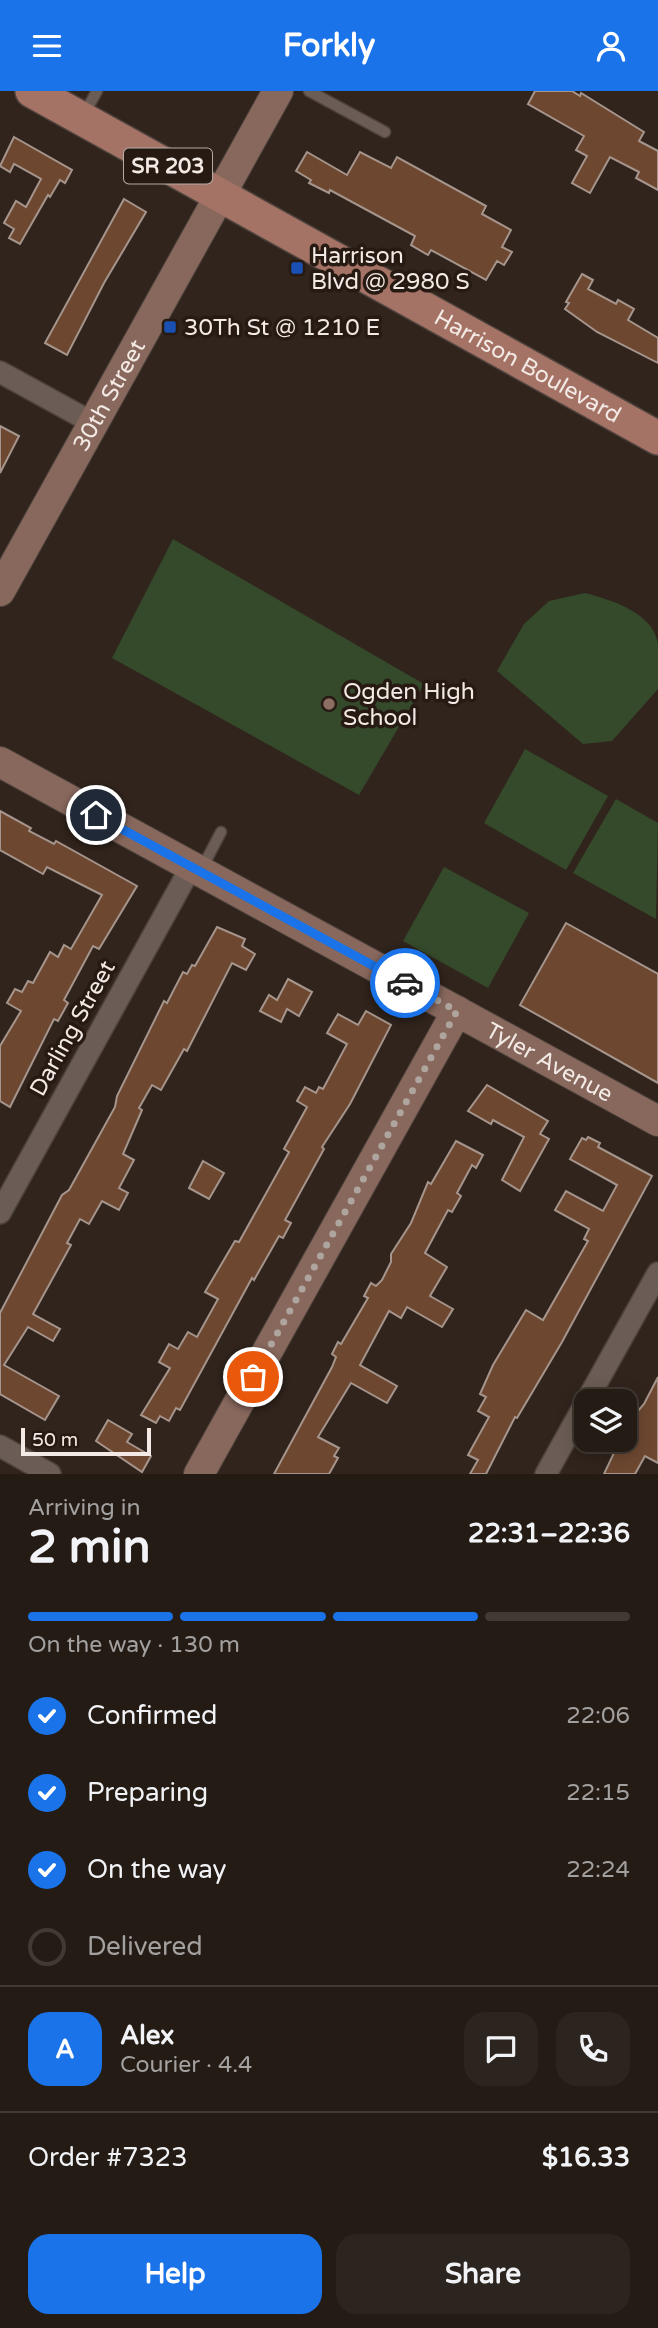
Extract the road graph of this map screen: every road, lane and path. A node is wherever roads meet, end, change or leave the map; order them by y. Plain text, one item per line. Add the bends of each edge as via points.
1 (278, 91) edge
2 (309, 91) edge
3 (67, 99) edge
4 (385, 132) dead end
5 (221, 195) junction
6 (0, 372) edge
7 (93, 423) junction
8 (658, 438) edge
9 (0, 591) edge
10 (0, 762) edge
11 (221, 832) dead end
12 (195, 870) junction
13 (457, 1011) junction
14 (658, 1121) edge
15 (0, 1213) edge
16 (658, 1273) edge
17 (593, 1389) edge
18 (574, 1424) edge
19 (0, 1446) edge
20 (50, 1474) edge
21 (199, 1474) edge
22 (546, 1474) edge

1 - 5 street, 30th Street
2 - 4 lane
3 - 5 main road, Harrison Boulevard / SR 203
5 - 7 street, 30th Street
5 - 8 main road, Harrison Boulevard / SR 203
6 - 7 street
7 - 9 street, 30th Street
10 - 12 street, Tyler Avenue
11 - 12 lane
12 - 13 street, Tyler Avenue
12 - 15 street, Darling Street
13 - 14 street, Tyler Avenue
13 - 21 street
16 - 17 street
18 - 22 street
19 - 20 street

